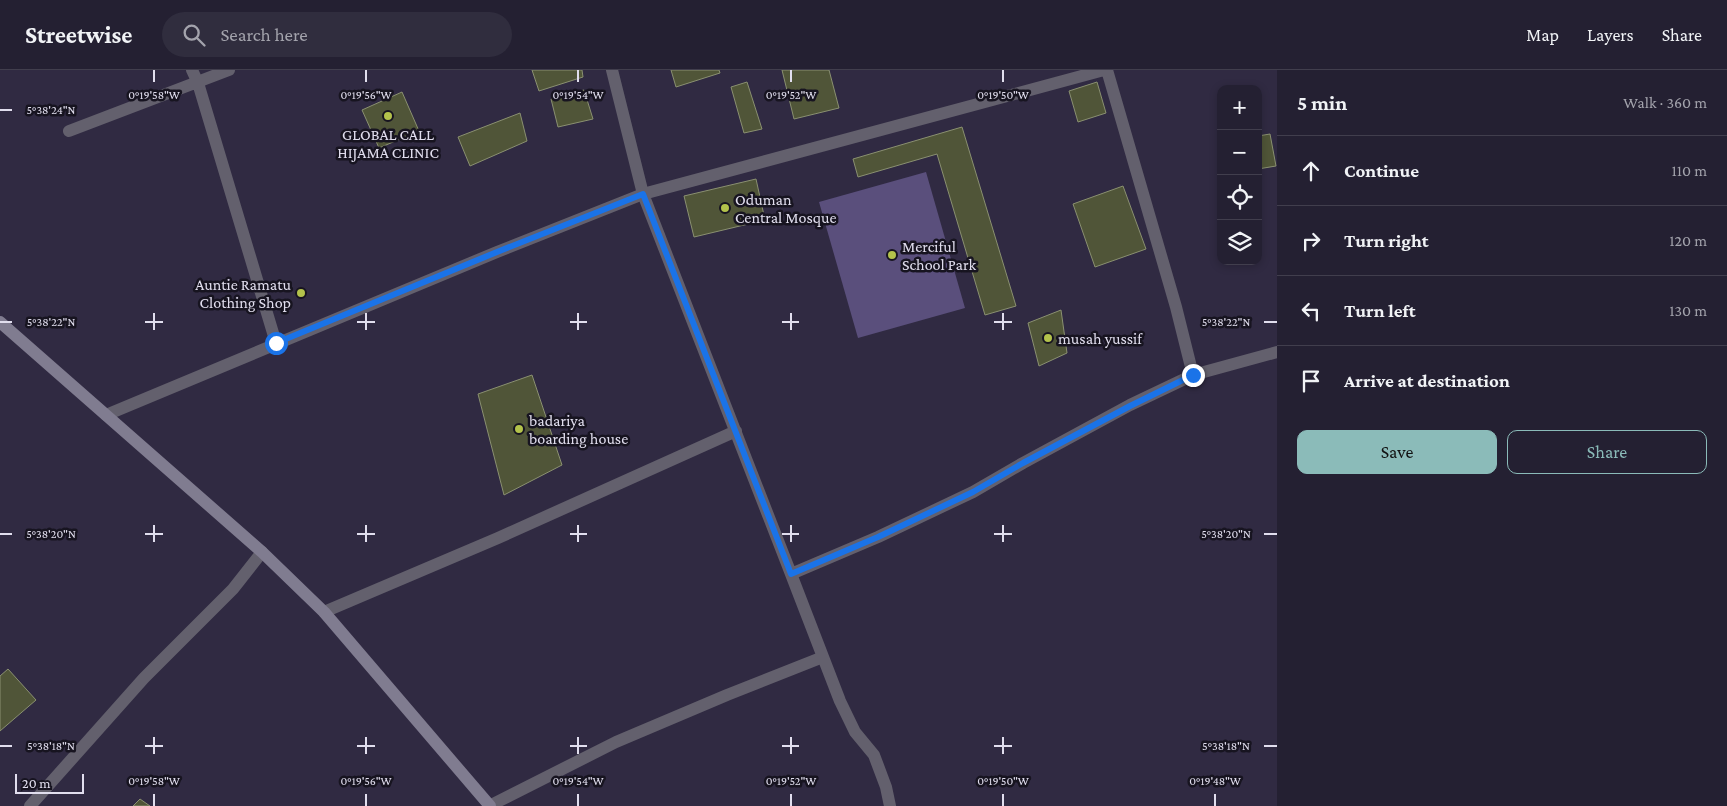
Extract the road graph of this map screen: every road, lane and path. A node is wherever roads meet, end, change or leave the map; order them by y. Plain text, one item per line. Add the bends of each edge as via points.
1 (192, 70) edge
2 (229, 70) edge
3 (612, 70) edge
4 (1105, 70) edge
5 (198, 83) junction
6 (69, 131) dead end
7 (643, 194) junction
8 (0, 322) edge
9 (276, 343) junction
10 (1277, 352) edge
11 (1193, 375) junction
12 (106, 415) junction
13 (736, 431) junction
14 (262, 552) junction
15 (791, 574) junction
16 (324, 612) junction
17 (823, 657) junction
18 (30, 806) edge
19 (489, 806) edge
20 (890, 806) edge

1 - 5 street
2 - 5 street
3 - 7 street
4 - 7 street
4 - 11 street
5 - 6 street
5 - 9 street
7 - 9 street
7 - 13 street
8 - 12 street
9 - 12 street
10 - 11 street
11 - 15 street via 973,492
12 - 14 street
13 - 15 street
13 - 16 street
14 - 16 street
14 - 18 street via 233,589 144,678
15 - 17 street
16 - 19 street
17 - 19 street via 616,742
17 - 20 street via 854,732 874,755

